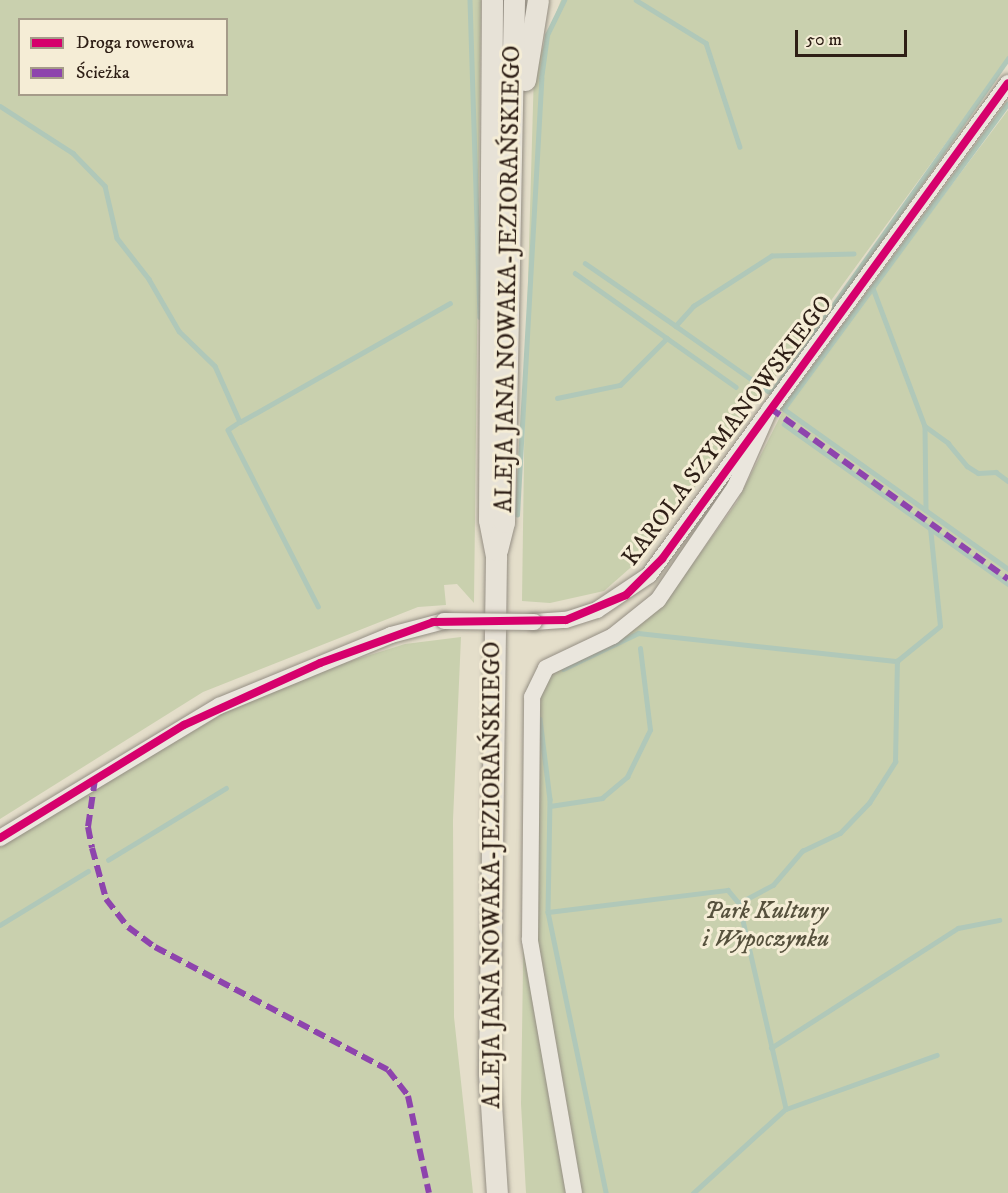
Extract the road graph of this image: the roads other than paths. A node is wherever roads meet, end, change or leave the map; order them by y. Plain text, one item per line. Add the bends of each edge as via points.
1 (492, 0) edge
2 (514, 0) edge
3 (538, 0) edge
4 (1008, 83) edge
5 (510, 185) junction
6 (770, 408) junction
7 (496, 558) junction
8 (0, 838) edge
9 (497, 1193) edge
10 (574, 1193) edge

1 - 7 main road, ALEJA JANA NOWAKA-JEZIORAŃSKIEGO via 489,520
2 - 5 main road, ALEJA JANA NOWAKA-JEZIORAŃSKIEGO
3 - 5 main road
4 - 6 street, KAROLA SZYMANOWSKIEGO
5 - 7 main road, ALEJA JANA NOWAKA-JEZIORAŃSKIEGO via 504,522
6 - 8 street, KAROLA SZYMANOWSKIEGO, bridge via 669,549 638,585 597,610 566,620 444,621 391,635 219,706
6 - 10 street via 735,487 658,600 613,636 546,668 532,697 530,940
7 - 9 main road, ALEJA JANA NOWAKA-JEZIORAŃSKIEGO via 489,1074

